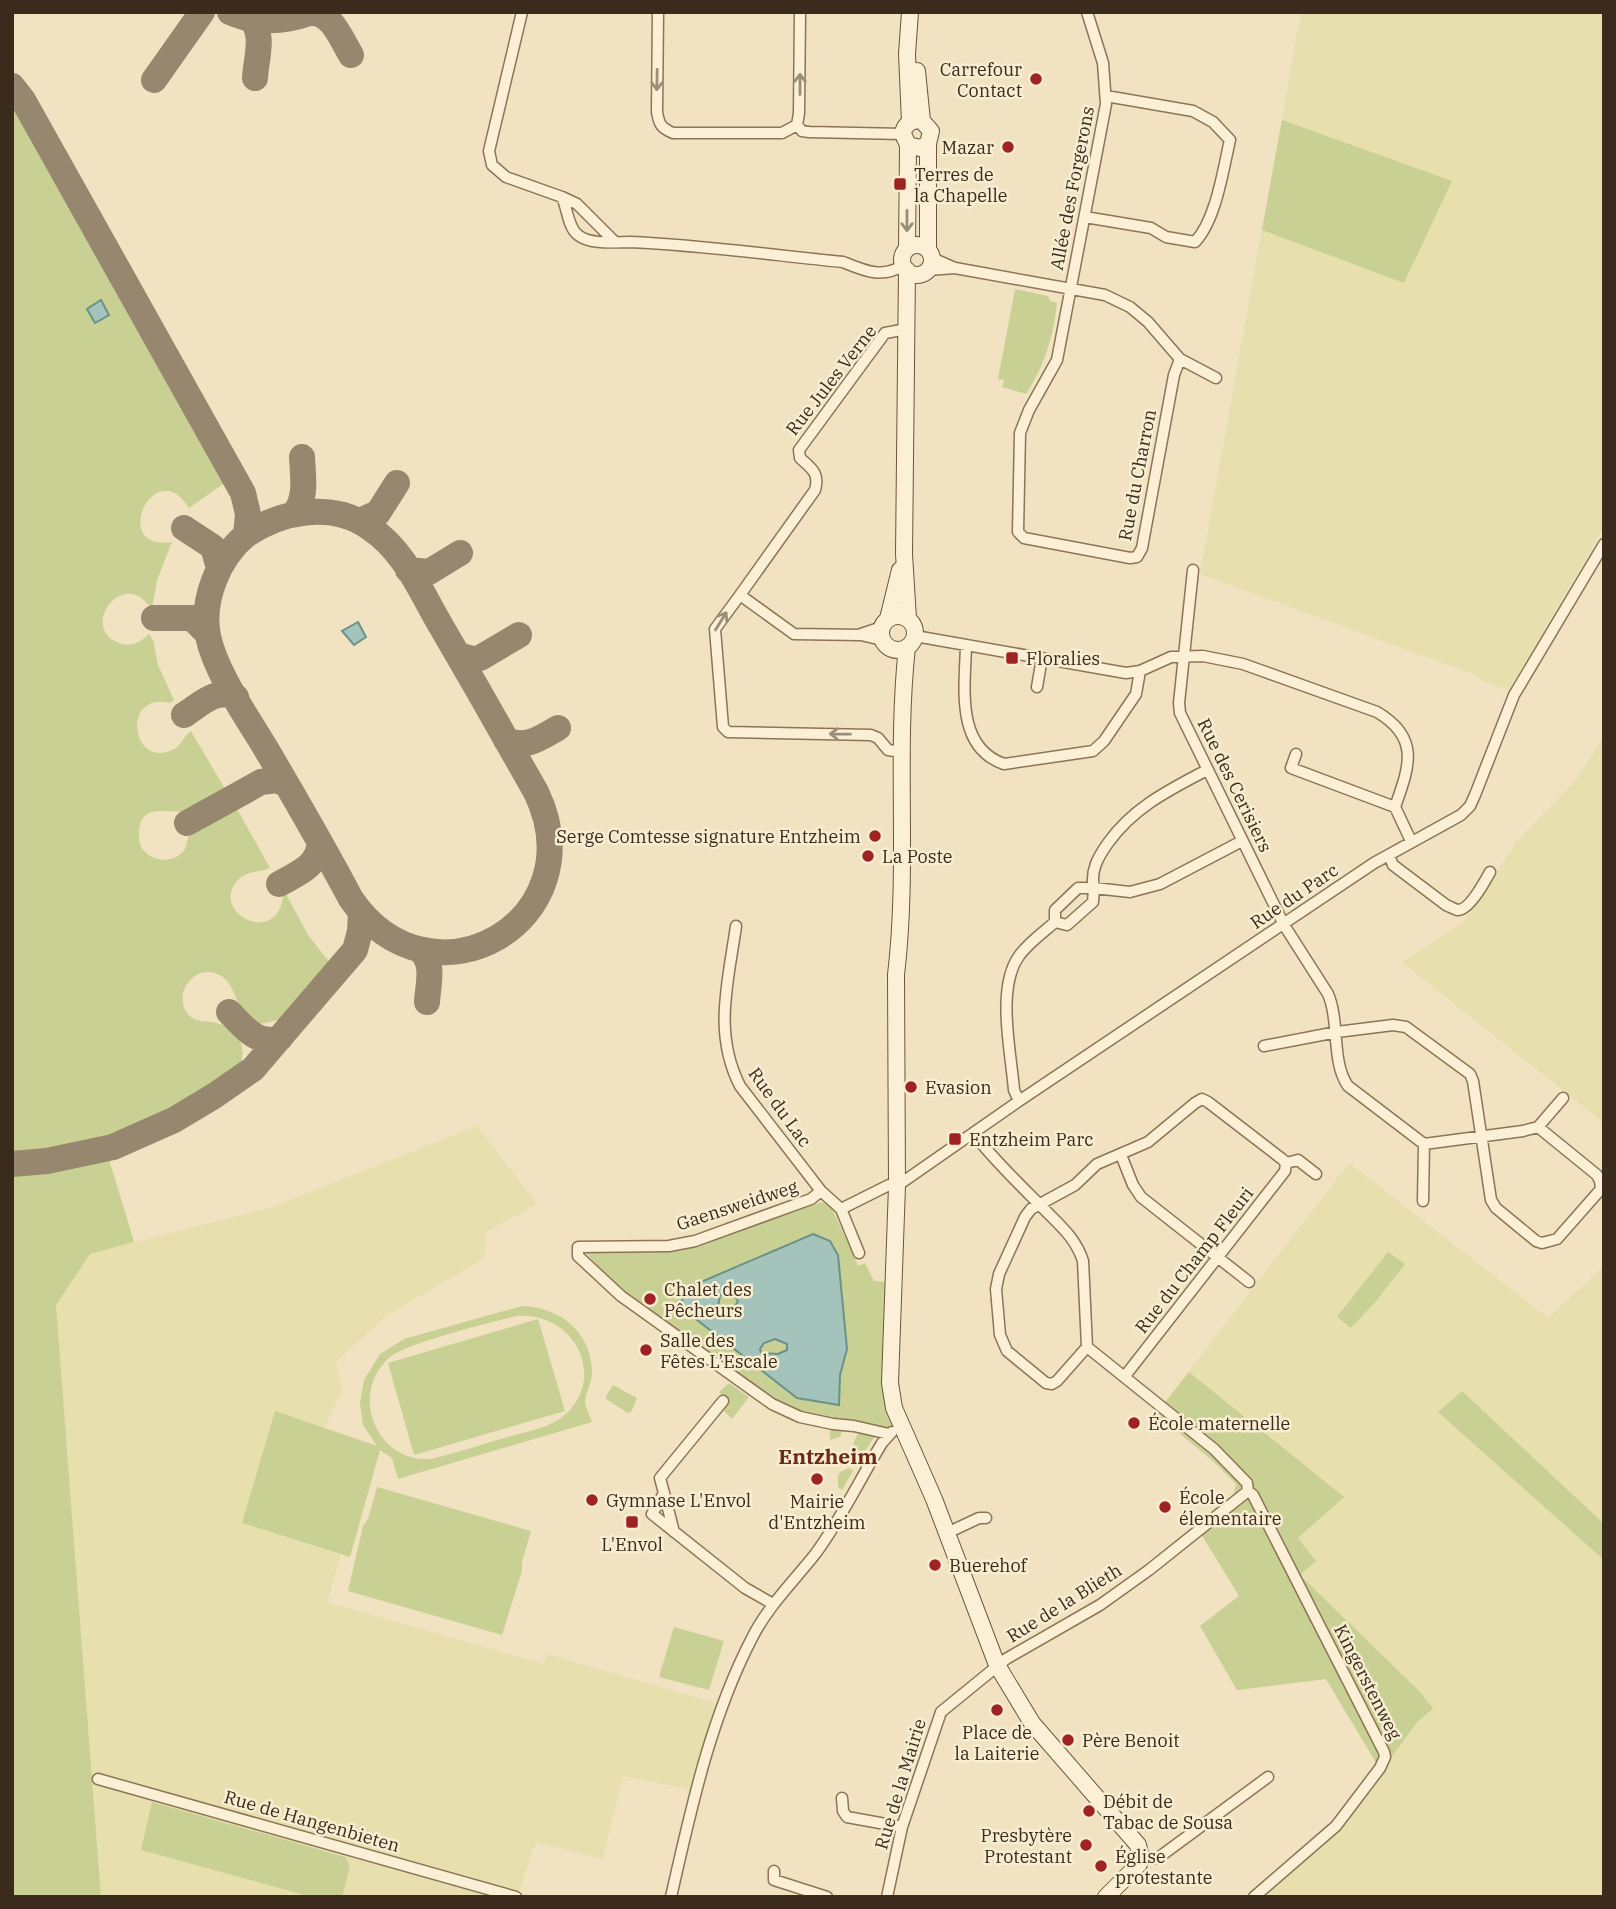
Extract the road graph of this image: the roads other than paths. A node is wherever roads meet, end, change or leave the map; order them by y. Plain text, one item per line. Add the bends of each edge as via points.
1 (522, 12) edge
2 (658, 12) edge
3 (800, 12) edge
4 (910, 12) edge
5 (1087, 12) edge
6 (1106, 96) junction
7 (797, 125) junction
8 (911, 130) junction
9 (928, 144) junction
10 (562, 197) junction
11 (1084, 217) junction
12 (615, 242) junction
13 (920, 264) junction
14 (1071, 289) junction
15 (907, 329) junction
16 (1180, 359) junction
17 (1216, 378) dead end
18 (1604, 544) edge
19 (904, 554) junction
20 (1193, 570) dead end
21 (740, 595) junction
22 (894, 636) junction
23 (966, 645) junction
24 (1183, 655) junction
25 (1042, 658) junction
26 (1140, 671) junction
27 (1037, 687) dead end
28 (902, 752) junction
29 (1296, 754) dead end
30 (1207, 770) junction
31 (1395, 807) junction
32 (1242, 841) junction
33 (1412, 841) junction
34 (1389, 855) junction
35 (1490, 872) dead end
36 (1094, 888) junction
37 (1055, 922) junction
38 (1284, 925) junction
39 (736, 926) dead end
40 (1337, 1032) junction
41 (1264, 1046) dead end
42 (1563, 1098) dead end
43 (1019, 1101) junction
44 (1538, 1127) junction
45 (973, 1133) junction
46 (1480, 1136) junction
47 (1424, 1144) junction
48 (1121, 1155) junction
49 (1286, 1163) junction
50 (1316, 1174) dead end
51 (897, 1186) junction
52 (821, 1191) junction
53 (1423, 1201) dead end
54 (1039, 1205) junction
55 (841, 1209) junction
56 (859, 1253) dead end
57 (1218, 1257) junction
58 (1249, 1282) dead end
59 (1087, 1347) junction
60 (1125, 1376) junction
61 (723, 1401) dead end
62 (894, 1430) junction
63 (1248, 1491) junction
64 (664, 1493) junction
65 (986, 1518) dead end
66 (674, 1532) junction
67 (947, 1533) junction
68 (773, 1605) junction
69 (997, 1665) junction
70 (1268, 1777) dead end
71 (98, 1779) dead end
72 (842, 1798) dead end
73 (902, 1827) junction
74 (1141, 1858) junction
75 (774, 1871) dead end
76 (516, 1897) edge
77 (671, 1897) edge
78 (827, 1897) edge
79 (887, 1897) edge
80 (1106, 1897) edge
81 (1254, 1897) edge

1 - 10 street via 489,151 492,165 506,177
2 -> 7 street via 657,112 664,129 673,133 782,132
7 -> 3 street
4 - 8 main road
5 - 6 street, Allée des Forgerons
6 - 11 street, Allée des Forgerons
6 - 11 street via 1194,111 1230,140 1219,189 1195,242 1166,237 1151,228
7 - 8 street via 809,132
8 - 9 main road via 920,148
8 - 9 main road via 931,131
8 -> 13 main road via 907,249 915,245
9 - 13 main road
10 - 12 street via 577,204
10 - 12 street via 578,236
11 - 14 street, Allée des Forgerons
12 - 13 street via 843,262 883,274
13 - 14 street
13 - 15 main road
14 - 16 street via 1105,295 1130,307
14 - 16 street, Rue du Charron via 1056,360 1020,433 1017,532 1024,538 1137,556
15 - 19 main road
15 - 21 street, Rue Jules Verne via 885,332 799,450 800,458 816,473 816,490
16 - 17 street
18 - 33 street, Rue du Parc via 1514,695 1470,806
19 - 22 main road
19 - 22 main road via 908,619 898,616
20 - 24 street, Rue des Cerisiers
21 - 22 street via 794,634
28 -> 21 street via 888,750 871,735 728,732 723,727 715,629
22 - 23 street
22 - 28 main road
23 - 25 street
23 - 26 street via 967,720 983,754 1004,764 1093,751 1136,694
24 - 26 street
24 - 30 street, Rue des Cerisiers via 1181,713
24 - 31 street via 1243,664 1391,721 1409,749 1408,770
25 - 26 street via 1126,673
25 - 27 street
28 - 51 main road
29 - 31 street via 1291,768
30 - 32 street, Rue des Cerisiers
30 - 36 street via 1155,798 1119,827 1091,874
31 - 33 street
32 - 36 street via 1160,884 1130,892
32 - 38 street, Rue des Cerisiers
33 - 34 street, Rue du Parc
34 - 35 street via 1394,865 1456,910 1470,902
34 - 38 street, Rue du Parc
36 - 37 street via 1078,888 1055,910
36 - 37 street via 1093,902 1067,925
37 - 43 street via 1020,955 1006,994 1014,1090
38 - 40 street, Rue des Cerisiers via 1328,994
38 - 43 street, Rue du Parc
39 - 52 street, Rue du Lac via 723,1034 731,1068
40 - 41 street
40 - 46 street via 1393,1026 1418,1033 1470,1074
40 - 47 street, Rue des Cerisiers via 1340,1075 1348,1086
42 - 44 street
43 - 45 street, Rue du Parc
44 - 46 street
44 - 46 street via 1600,1181 1598,1194 1557,1239 1548,1242 1536,1241 1496,1208 1489,1195
45 - 51 street, Rue du Parc
45 - 54 street
46 - 47 street
47 - 53 street
48 - 49 street via 1148,1142 1202,1099
48 - 54 street via 1097,1164 1075,1185
48 - 57 street via 1141,1197
49 - 50 street via 1298,1160
49 - 57 street, Rue du Champ Fleuri via 1285,1171
51 - 55 street via 889,1185
51 - 62 main road via 890,1349
52 - 55 street, Rue du Lac
52 - 62 street, Gaensweidweg via 811,1199 695,1241 669,1246 578,1247 578,1256 621,1296 772,1404 800,1417
54 - 59 street via 1071,1236 1083,1261
54 - 59 street via 1025,1217 999,1274 996,1289 1002,1345 1052,1384
55 - 56 street, Rue du Lac
57 - 58 street
57 - 60 street, Rue du Champ Fleuri
59 - 60 street
60 - 63 street via 1241,1474
61 - 64 street via 660,1478
62 - 67 main road
62 - 68 street via 818,1550
63 - 69 street, Rue de la Blieth via 1100,1605
63 - 81 street, Kingerstenweg via 1385,1757 1336,1826
64 - 66 street
64 - 66 street via 652,1514
65 - 67 street
66 - 68 street
67 - 69 main road
68 - 77 street via 750,1641 716,1719
69 - 73 street, Rue de la Mairie via 941,1712
69 - 74 main road via 1032,1723 1138,1845
70 - 74 street via 1158,1858
71 - 76 street, Rue de Hangenbieten
72 - 73 street via 847,1817
73 - 79 street, Rue de la Mairie
74 - 80 main road
75 - 78 street via 774,1881

